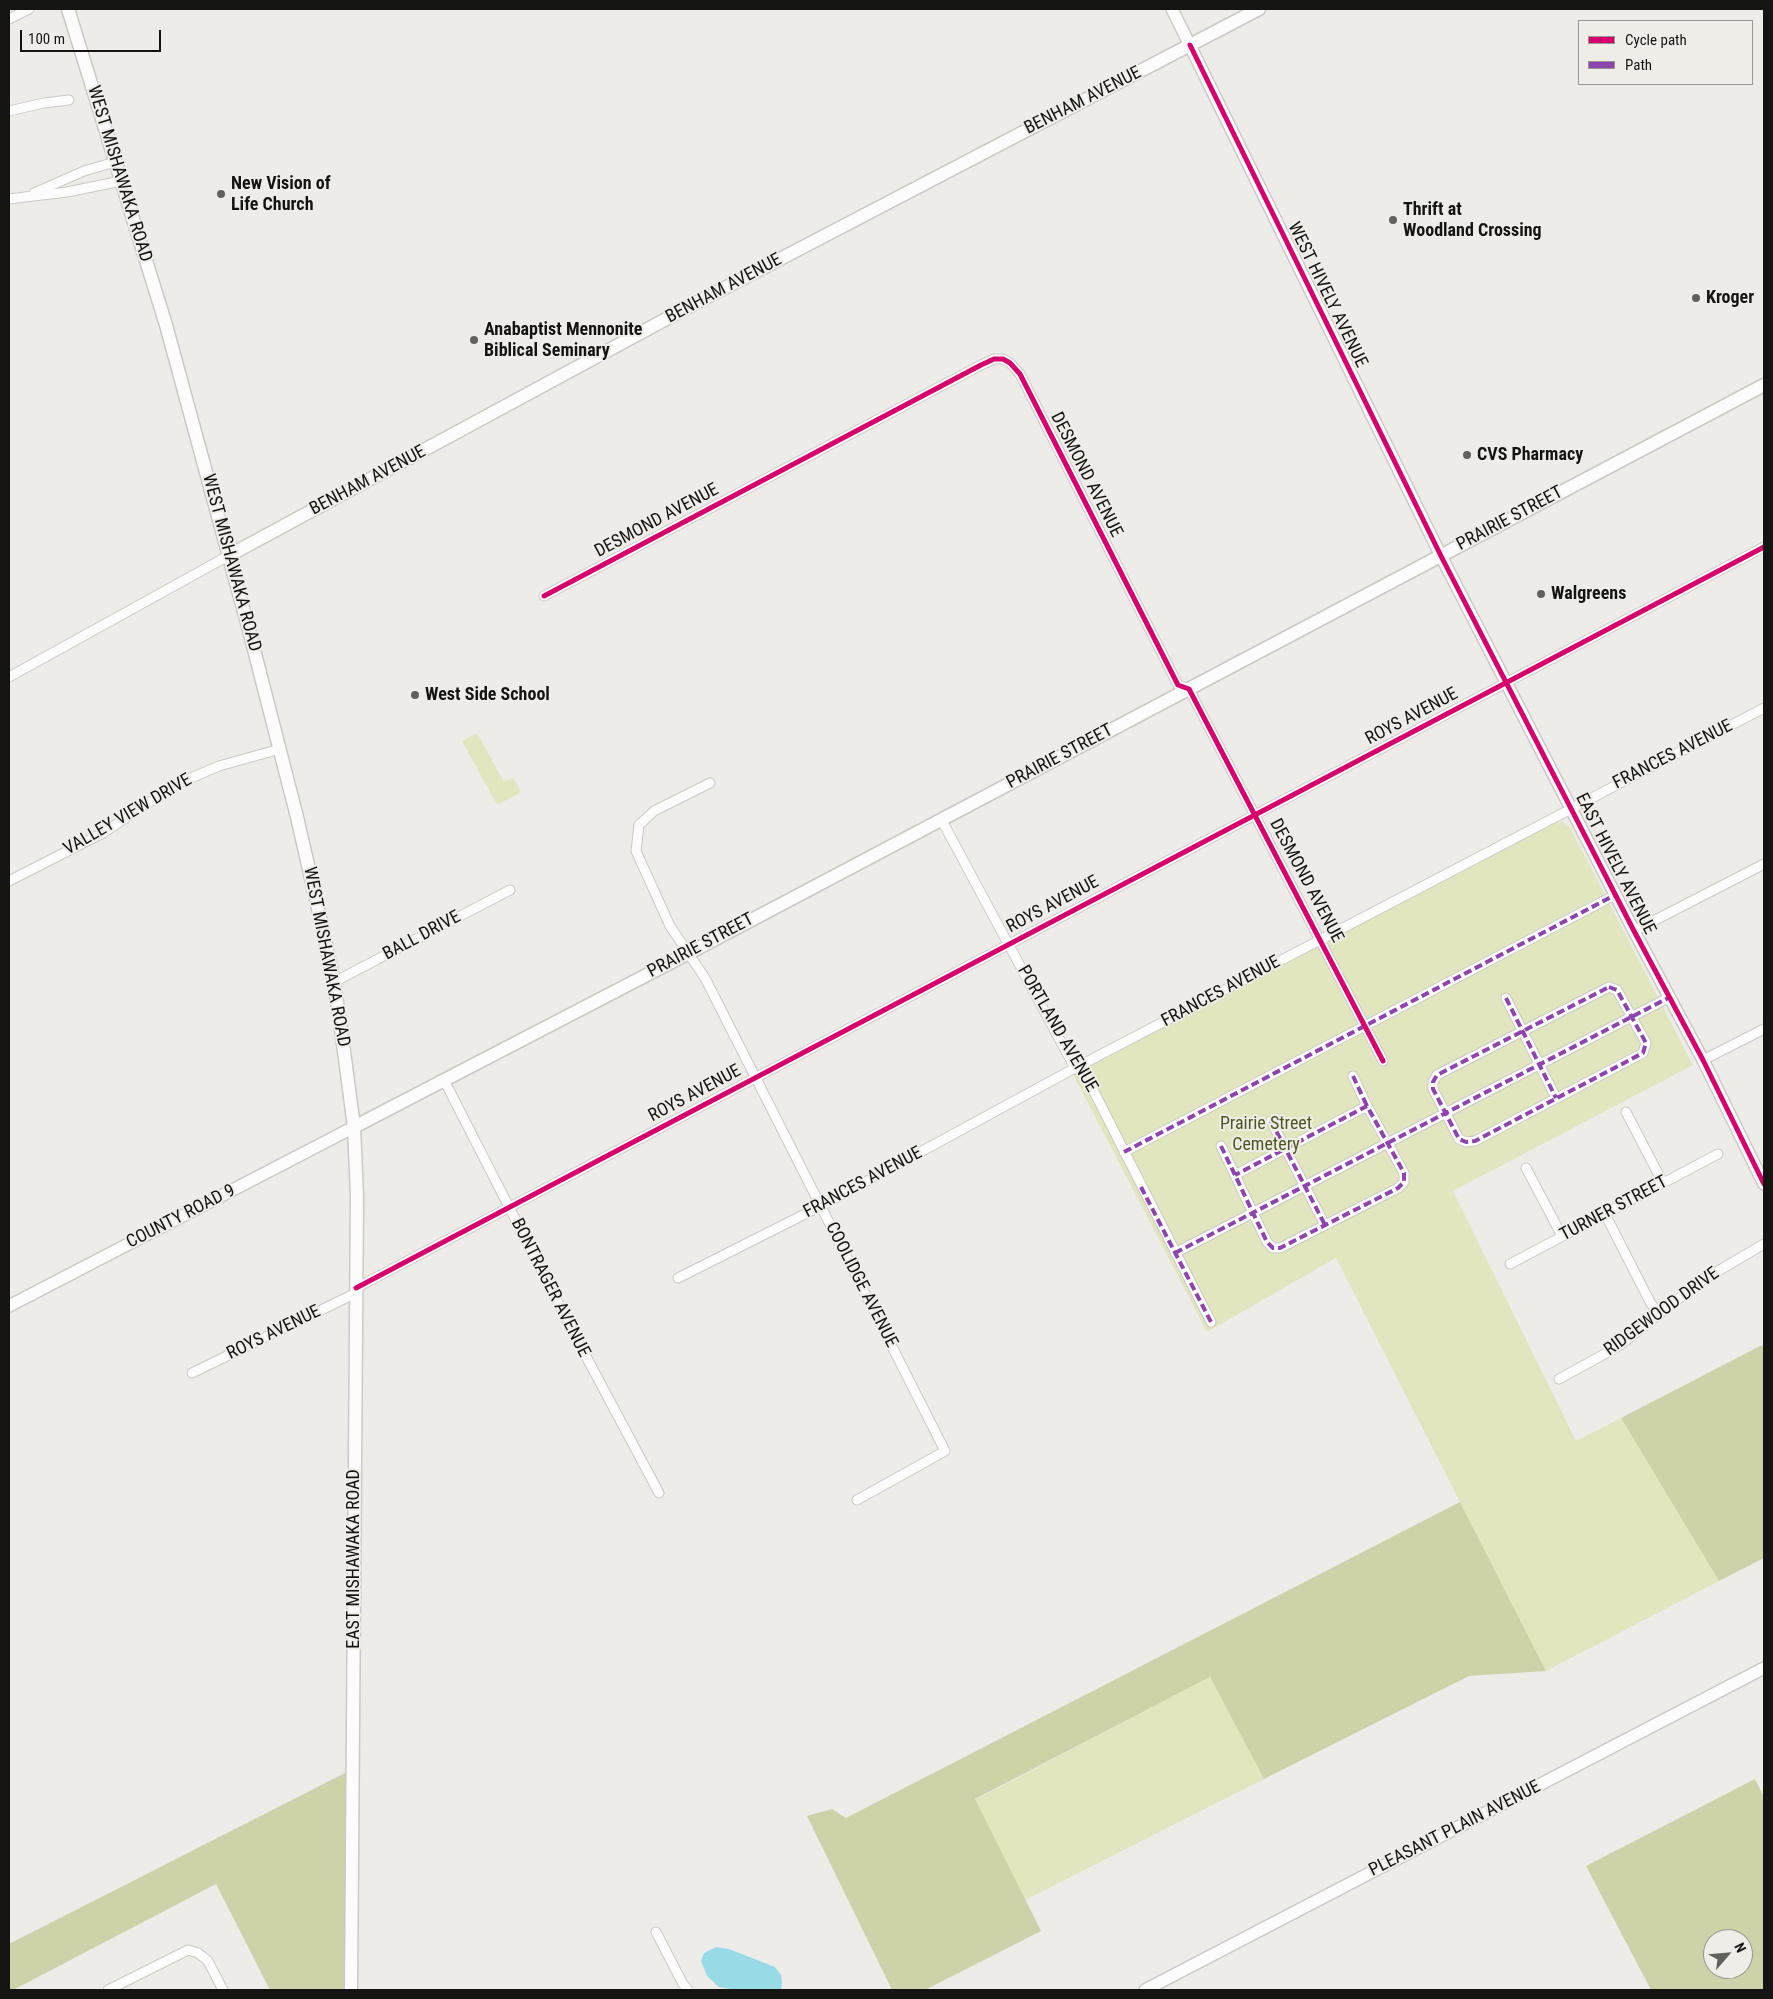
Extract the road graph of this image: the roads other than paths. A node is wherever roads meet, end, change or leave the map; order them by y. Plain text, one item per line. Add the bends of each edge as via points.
1 (29, 9) edge
2 (68, 9) edge
3 (1172, 9) edge
4 (1259, 9) edge
5 (9, 19) edge
6 (1190, 46) junction
7 (69, 100) dead end
8 (9, 111) edge
9 (116, 162) junction
10 (121, 180) junction
11 (13, 198) edge
12 (1764, 385) edge
13 (1764, 547) edge
14 (228, 556) junction
15 (1441, 556) junction
16 (544, 596) dead end
17 (9, 677) edge
18 (1506, 683) junction
19 (1190, 689) junction
20 (1764, 708) edge
21 (280, 749) junction
22 (710, 783) dead end
23 (1572, 808) junction
24 (1256, 815) junction
25 (941, 819) junction
26 (1764, 864) edge
27 (9, 880) edge
28 (510, 890) dead end
29 (1616, 895) junction
30 (1634, 932) junction
31 (1321, 940) junction
32 (1008, 945) junction
33 (689, 953) junction
34 (334, 982) junction
35 (1670, 996) junction
36 (1506, 998) dead end
37 (1630, 1017) junction
38 (1365, 1025) junction
39 (1764, 1029) edge
40 (1523, 1032) junction
41 (1703, 1060) junction
42 (1383, 1061) dead end
43 (1539, 1064) junction
44 (1075, 1068) junction
45 (1354, 1076) dead end
46 (755, 1078) junction
47 (444, 1080) junction
48 (1556, 1098) junction
49 (1367, 1106) junction
50 (1626, 1112) dead end
51 (1446, 1114) junction
52 (1271, 1120) dead end
53 (354, 1127) junction
54 (1386, 1144) junction
55 (1221, 1146) dead end
56 (1286, 1150) junction
57 (1124, 1152) junction
58 (1718, 1154) dead end
59 (1526, 1168) dead end
60 (1235, 1176) junction
61 (1663, 1183) junction
62 (1764, 1184) edge
63 (1304, 1187) junction
64 (821, 1206) junction
65 (508, 1207) junction
66 (1253, 1213) junction
67 (1605, 1214) junction
68 (1325, 1225) junction
69 (1562, 1236) junction
70 (1764, 1244) edge
71 (1175, 1254) junction
72 (1510, 1264) dead end
73 (678, 1278) dead end
74 (356, 1290) junction
75 (9, 1306) edge
76 (1659, 1315) junction
77 (1211, 1322) dead end
78 (192, 1373) dead end
79 (1559, 1379) dead end
80 (660, 1493) dead end
81 (857, 1500) dead end
82 (1764, 1668) edge
83 (656, 1932) dead end
84 (108, 1990) edge
85 (223, 1990) edge
86 (351, 1990) edge
87 (688, 1990) edge
88 (1145, 1990) edge

1 - 5 street
2 - 9 main road, WEST MISHAWAKA ROAD
3 - 6 street, WEST HIVELY AVENUE
4 - 6 main road, BENHAM AVENUE
6 - 14 main road, BENHAM AVENUE via 692,305
6 - 15 street, WEST HIVELY AVENUE
7 - 8 street
9 - 10 main road, WEST MISHAWAKA ROAD
9 - 11 street via 84,171 38,192
10 - 11 street via 67,192
10 - 14 main road, WEST MISHAWAKA ROAD via 166,325
12 - 15 main road, PRAIRIE STREET
13 - 18 street, ROYS AVENUE
14 - 17 street, BENHAM AVENUE
14 - 21 main road, WEST MISHAWAKA ROAD
15 - 18 street, EAST HIVELY AVENUE
15 - 19 main road, PRAIRIE STREET
16 - 19 street, DESMOND AVENUE via 994,359 1003,359 1020,374 1178,685
18 - 23 street, EAST HIVELY AVENUE
18 - 24 street, ROYS AVENUE
19 - 24 street, DESMOND AVENUE
19 - 25 main road, PRAIRIE STREET
20 - 23 street, FRANCES AVENUE
21 - 27 street, VALLEY VIEW DRIVE via 219,766 177,784 103,833
21 - 34 main road, WEST MISHAWAKA ROAD
22 - 33 street, COOLIDGE AVENUE via 654,811 638,825 636,851 670,926
23 - 29 street, EAST HIVELY AVENUE
23 - 31 street, FRANCES AVENUE
24 - 31 street, DESMOND AVENUE
24 - 32 street, ROYS AVENUE
25 - 32 street, PORTLAND AVENUE
25 - 33 main road, PRAIRIE STREET
26 - 30 street
28 - 34 street, BALL DRIVE
29 - 30 street, EAST HIVELY AVENUE
29 - 38 street
30 - 35 street, EAST HIVELY AVENUE
31 - 38 street, DESMOND AVENUE
31 - 44 street, FRANCES AVENUE
32 - 44 street, PORTLAND AVENUE
32 - 46 street, ROYS AVENUE
33 - 46 street, COOLIDGE AVENUE
33 - 47 main road, PRAIRIE STREET
34 - 53 main road, WEST MISHAWAKA ROAD
35 - 37 street
35 - 41 street, EAST HIVELY AVENUE
36 - 40 street
37 - 40 street via 1617,990 1610,988
37 - 43 street
37 - 48 street via 1646,1043 1643,1052
38 - 42 street, DESMOND AVENUE
38 - 57 street
39 - 41 street
40 - 43 street
40 - 51 street via 1438,1075 1433,1082 1434,1089
41 - 62 street, EAST HIVELY AVENUE
43 - 48 street
43 - 51 street
44 - 57 street, PORTLAND AVENUE via 1085,1074
44 - 64 street, FRANCES AVENUE
45 - 49 street
46 - 64 street, COOLIDGE AVENUE
46 - 65 street, ROYS AVENUE
47 - 53 main road, PRAIRIE STREET
47 - 65 street, BONTRAGER AVENUE
48 - 51 street via 1475,1141 1459,1139
49 - 54 street
49 - 56 street
50 - 61 street
51 - 54 street
52 - 56 street
53 - 74 main road, EAST MISHAWAKA ROAD
53 - 75 street, COUNTY ROAD 9
54 - 63 street
54 - 68 street via 1404,1174 1404,1182
55 - 60 street
56 - 60 street
56 - 63 street
57 - 71 street, PORTLAND AVENUE
58 - 61 street, TURNER STREET
59 - 69 street
60 - 66 street
61 - 67 street, TURNER STREET
63 - 66 street
63 - 68 street
64 - 73 street, FRANCES AVENUE
64 - 81 street, COOLIDGE AVENUE via 946,1451
65 - 74 street, ROYS AVENUE
65 - 80 street, BONTRAGER AVENUE
66 - 68 street via 1273,1248 1280,1248
66 - 71 street
67 - 69 street, TURNER STREET
67 - 76 street
69 - 72 street, TURNER STREET
70 - 76 street, RIDGEWOOD DRIVE via 1701,1281
71 - 77 street, PORTLAND AVENUE
74 - 78 street, ROYS AVENUE
74 - 86 main road, EAST MISHAWAKA ROAD
76 - 79 street, RIDGEWOOD DRIVE via 1619,1346
82 - 88 street, PLEASANT PLAIN AVENUE
83 - 87 street
84 - 85 street via 188,1950 208,1961

